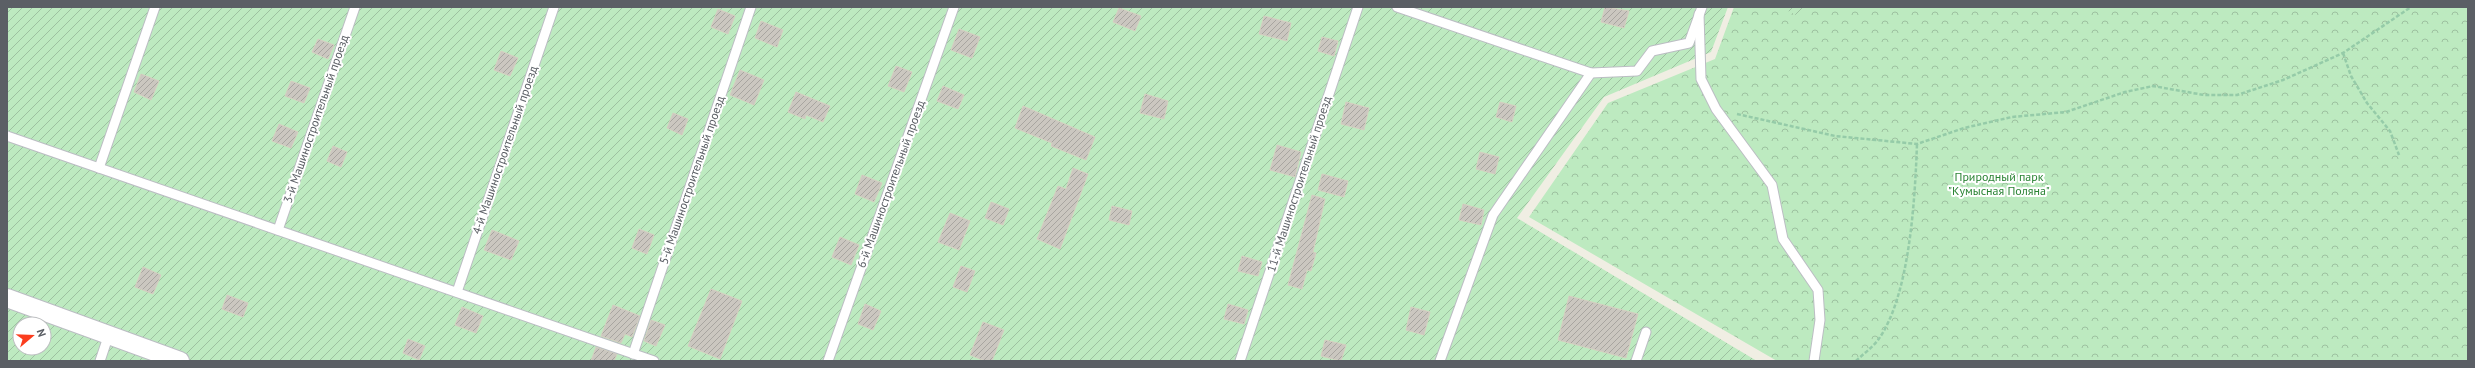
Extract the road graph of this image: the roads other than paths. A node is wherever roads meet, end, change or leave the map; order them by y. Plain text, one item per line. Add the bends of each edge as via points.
1 (155, 7) edge
2 (354, 7) edge
3 (554, 7) edge
4 (751, 7) edge
5 (954, 7) edge
6 (1358, 7) edge
7 (1397, 7) edge
8 (1700, 10) edge
9 (1591, 73) junction
10 (7, 136) edge
11 (99, 168) junction
12 (278, 230) junction
13 (457, 292) junction
14 (7, 298) edge
15 (1646, 332) dead end
16 (109, 334) junction
17 (633, 354) junction
18 (100, 361) edge
19 (180, 361) edge
20 (654, 361) edge
21 (828, 361) edge
22 (1240, 361) edge
23 (1440, 361) edge
24 (1636, 361) edge
25 (1814, 361) edge

1 - 11 lane
2 - 12 lane, 3-й Машиностроительный проезд
3 - 13 lane, 4-й Машиностроительный проезд
4 - 17 lane, 5-й Машиностроительный проезд
5 - 21 lane, 6-й Машиностроительный проезд
6 - 22 lane, 11-й Машиностроительный проезд
7 - 9 lane
8 - 9 lane via 1689,42 1652,50 1637,71
8 - 25 lane via 1701,79 1716,109 1772,185 1783,239 1818,290 1820,320
9 - 23 lane via 1493,215
10 - 11 lane
11 - 12 lane
12 - 13 lane
13 - 17 lane
14 - 16 street
15 - 24 lane
16 - 18 lane
16 - 19 street
17 - 20 lane

